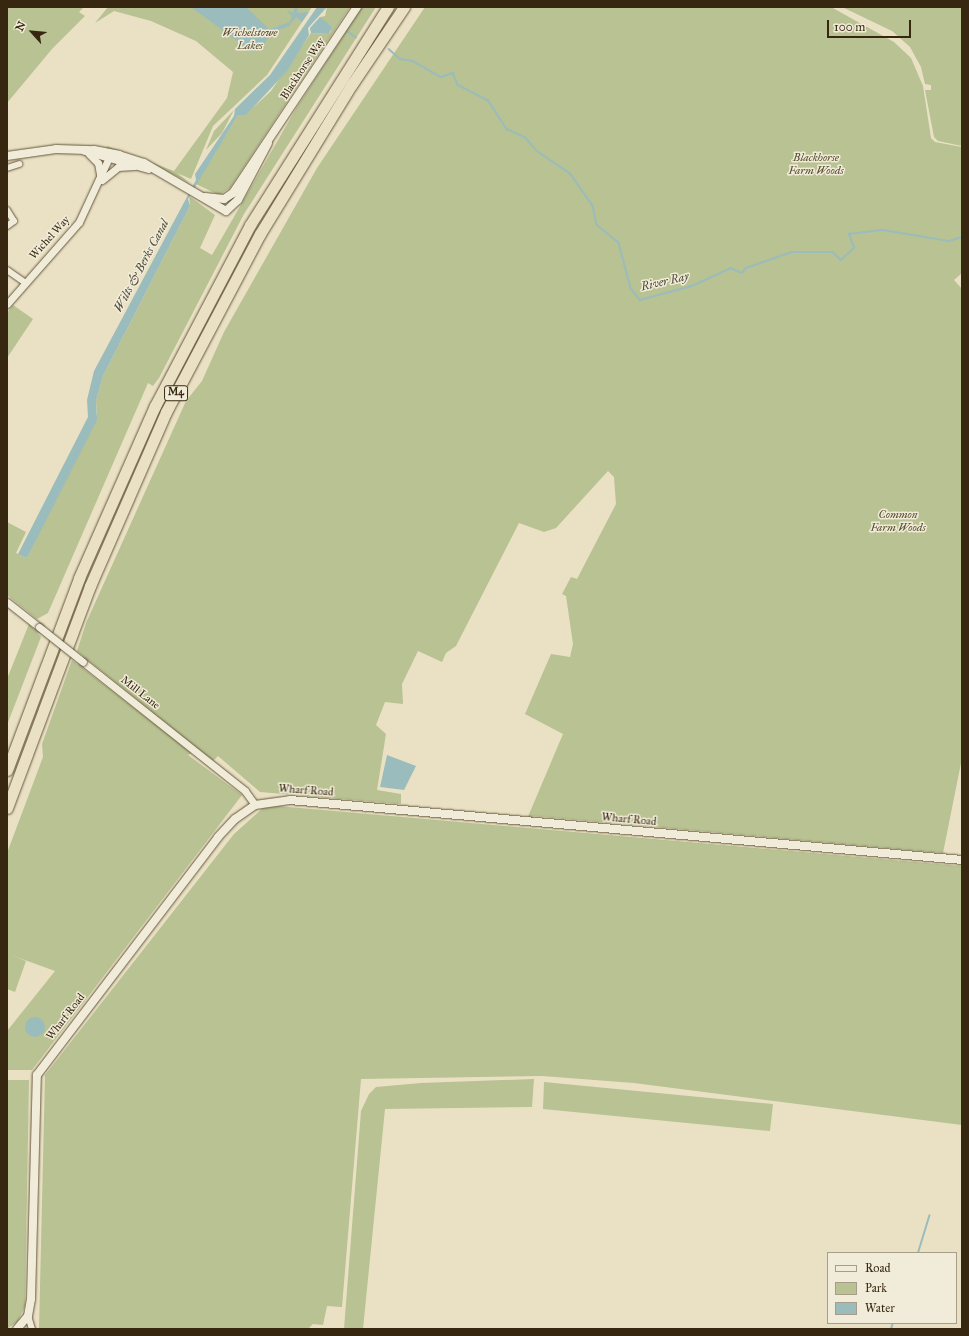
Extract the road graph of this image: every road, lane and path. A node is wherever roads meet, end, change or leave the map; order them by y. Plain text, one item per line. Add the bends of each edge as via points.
1 (357, 7) edge
2 (388, 7) edge
3 (404, 7) edge
4 (268, 143) junction
5 (87, 153) junction
6 (7, 156) edge
7 (111, 156) junction
8 (19, 164) dead end
9 (134, 166) junction
10 (7, 168) edge
11 (149, 169) junction
12 (101, 180) junction
13 (205, 197) junction
14 (7, 210) edge
15 (7, 226) edge
16 (7, 270) edge
17 (24, 282) junction
18 (7, 304) edge
19 (7, 602) edge
20 (7, 770) edge
21 (255, 805) junction
22 (7, 808) edge
23 (962, 860) edge
24 (28, 1316) junction
25 (17, 1329) edge
26 (32, 1329) edge

1 - 4 main road, Blackhorse Way
2 - 20 highway, M4 via 258,213 165,385 79,578
3 - 22 highway, M4 via 352,84 260,234 166,412 90,586
4 - 13 main road, Blackhorse Way via 230,196 222,199
4 - 13 main road, Blackhorse Way via 232,208 222,210
5 - 6 main road via 48,150
5 - 7 main road
5 - 12 street via 99,165
7 - 9 main road
7 - 11 main road via 137,160
7 - 12 street, Wichel Way
8 - 10 street
9 - 11 main road
9 - 12 street via 118,168
11 - 13 main road
12 - 17 street, Wichel Way via 72,232
14 - 15 street via 14,221
16 - 17 street
17 - 18 street, Wichel Way
19 - 21 street, Mill Lane, bridge via 245,791
21 - 23 main road, Wharf Road via 290,800
21 - 24 main road, Wharf Road via 235,818 218,837 37,1076 32,1299
24 - 25 main road, Wharf Road
24 - 26 street

